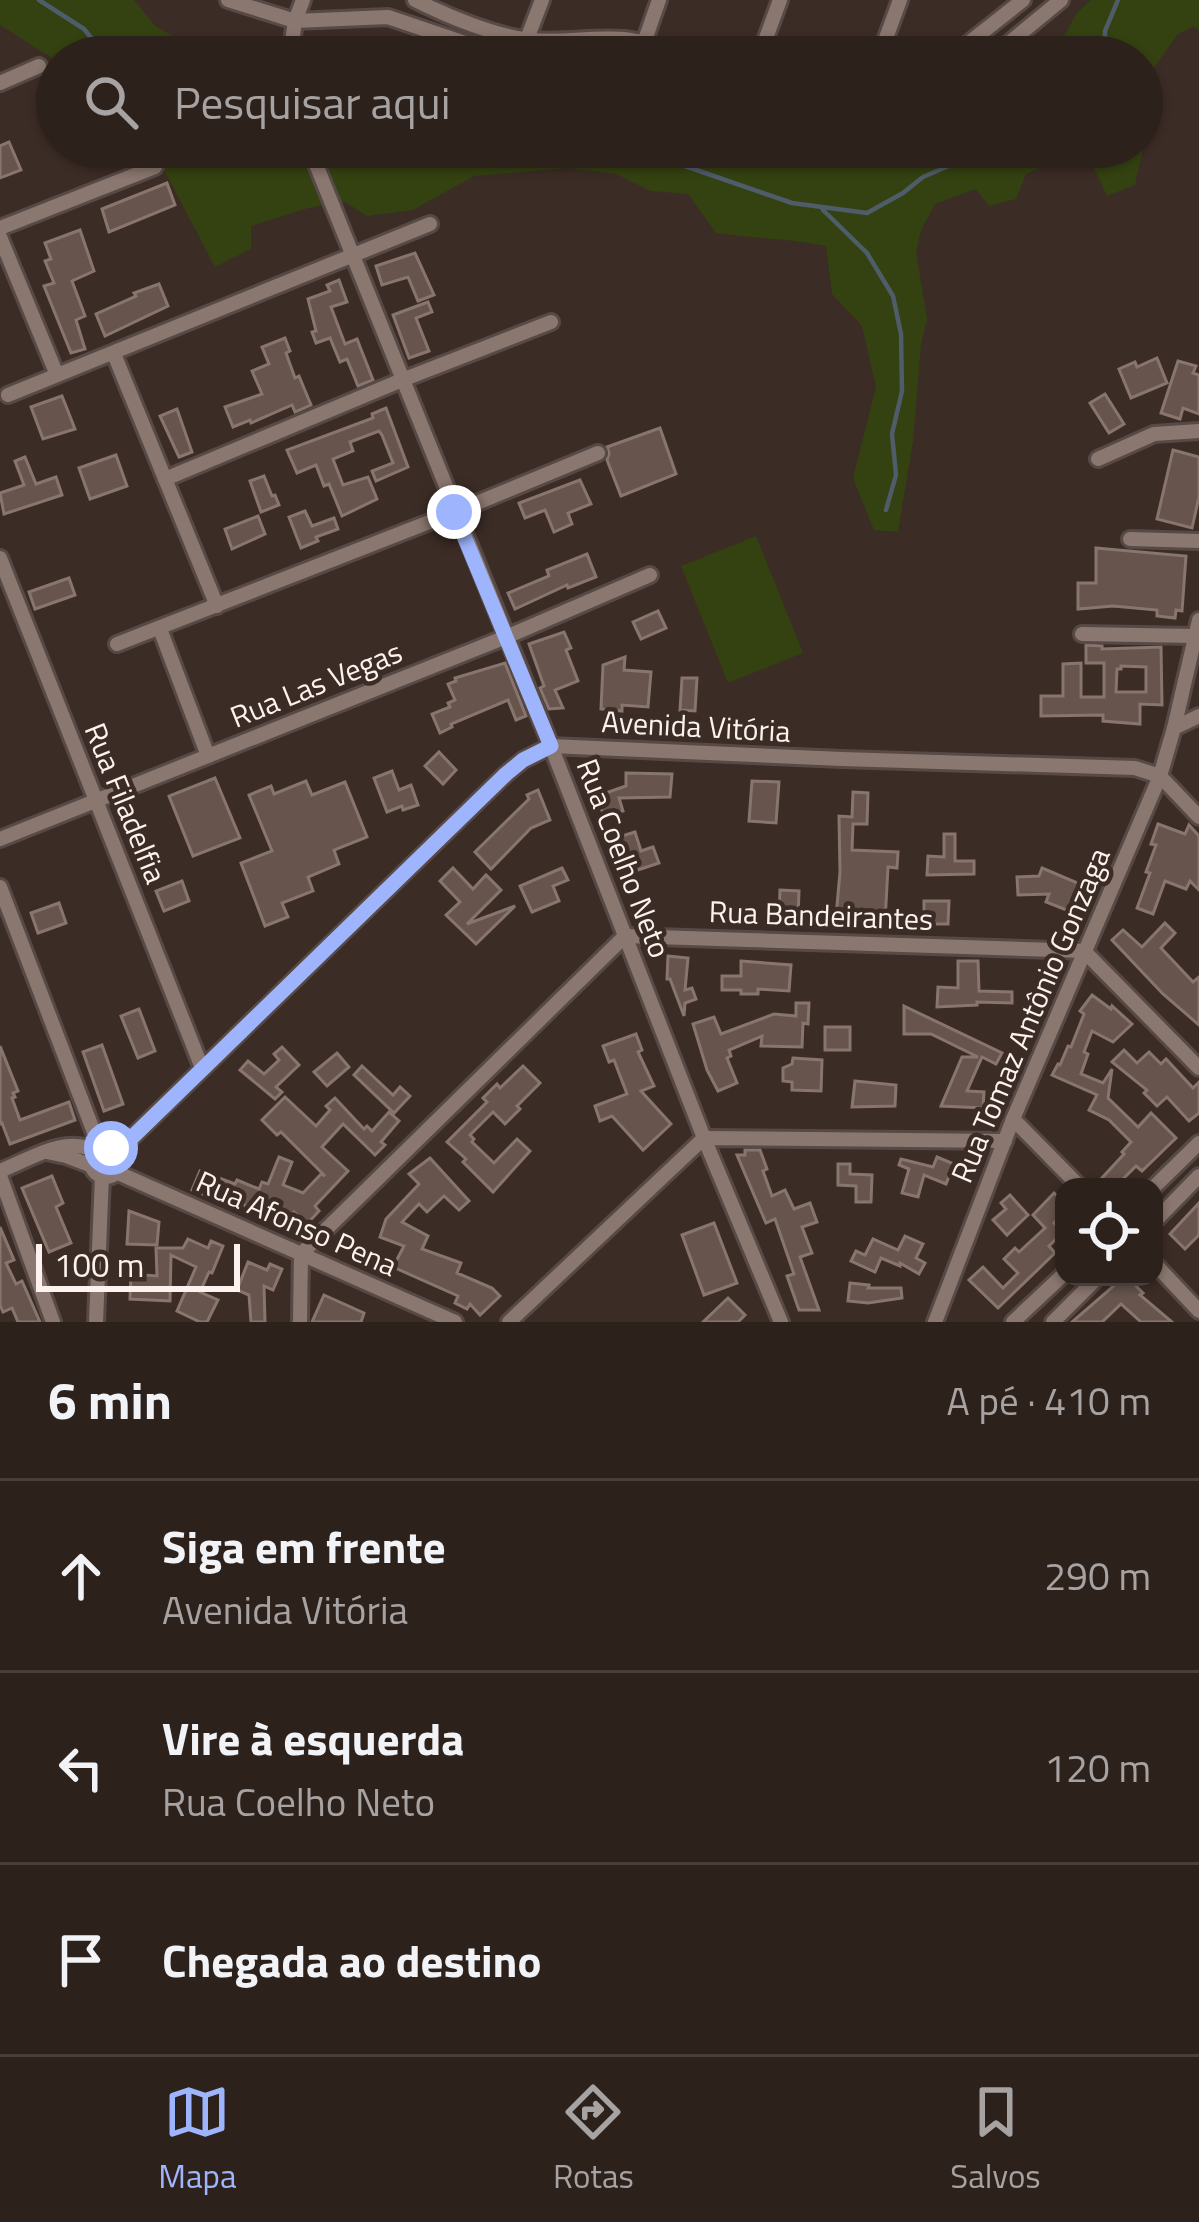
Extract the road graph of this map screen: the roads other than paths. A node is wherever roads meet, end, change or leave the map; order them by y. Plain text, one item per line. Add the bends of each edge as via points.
1 (228, 0) edge
2 (304, 0) edge
3 (542, 0) edge
4 (659, 0) edge
5 (780, 0) edge
6 (900, 0) edge
7 (1061, 0) edge
8 (419, 1) edge
9 (1020, 1) edge
10 (295, 21) junction
11 (413, 24) junction
12 (293, 36) edge
13 (447, 36) edge
14 (508, 36) edge
15 (528, 36) edge
16 (647, 36) edge
17 (767, 36) edge
18 (887, 36) edge
19 (977, 36) edge
20 (1005, 36) edge
21 (1017, 36) edge
22 (36, 67) edge
23 (0, 83) edge
24 (153, 168) edge
25 (317, 168) edge
26 (430, 224) dead end
27 (0, 233) edge
28 (353, 255) junction
29 (551, 322) dead end
30 (114, 354) junction
31 (56, 375) junction
32 (402, 380) junction
33 (8, 395) dead end
34 (1199, 431) edge
35 (598, 453) dead end
36 (1098, 459) dead end
37 (165, 478) junction
38 (454, 512) junction
39 (1130, 539) dead end
40 (1199, 541) edge
41 (0, 558) edge
42 (650, 575) dead end
43 (217, 606) junction
44 (1199, 620) edge
45 (160, 629) junction
46 (1082, 634) dead end
47 (1196, 636) junction
48 (506, 637) junction
49 (117, 644) dead end
50 (1199, 716) edge
51 (1174, 728) junction
52 (551, 746) junction
53 (208, 756) junction
54 (1160, 776) junction
55 (96, 801) junction
56 (1199, 818) edge
57 (0, 839) edge
58 (0, 887) edge
59 (625, 936) junction
60 (1084, 951) junction
61 (202, 1068) junction
62 (1199, 1068) edge
63 (1013, 1119) junction
64 (704, 1138) junction
65 (1005, 1142) junction
66 (1199, 1143) edge
67 (101, 1163) junction
68 (0, 1173) edge
69 (1199, 1176) edge
70 (1071, 1178) edge
71 (1163, 1178) edge
72 (1163, 1213) edge
73 (301, 1254) junction
74 (1163, 1273) edge
75 (1055, 1282) edge
76 (1090, 1286) edge
77 (1199, 1311) edge
78 (53, 1322) edge
79 (95, 1322) edge
80 (300, 1322) edge
81 (455, 1322) edge
82 (509, 1322) edge
83 (782, 1322) edge
84 (935, 1322) edge
85 (1013, 1322) edge
86 (1053, 1322) edge

1 - 10 street
2 - 10 street
3 - 15 street
4 - 16 street
5 - 17 street
6 - 18 street
7 - 21 street
8 - 11 street
8 - 14 street
9 - 19 street
9 - 20 street
10 - 11 street via 378,16
10 - 12 street
11 - 13 street
22 - 23 street
24 - 27 street
25 - 28 street, Rua Coelho Neto
26 - 28 street
27 - 31 street
28 - 30 street
28 - 32 street, Rua Coelho Neto
29 - 32 street
30 - 31 street
30 - 37 street
31 - 33 street
32 - 37 street
32 - 38 street, Rua Coelho Neto
34 - 36 street via 1154,434
35 - 38 street
37 - 43 street
38 - 43 street
38 - 48 street, Rua Coelho Neto
39 - 40 street
41 - 55 street, Rua Filadelfia
42 - 48 street, Rua Las Vegas
43 - 45 street
44 - 47 street, Rua Tomaz Antônio Gonzaga
45 - 49 street
45 - 53 street
46 - 47 street
47 - 51 street, Rua Tomaz Antônio Gonzaga
48 - 52 street, Rua Coelho Neto
48 - 53 street, Rua Las Vegas
50 - 51 street
51 - 54 street, Rua Tomaz Antônio Gonzaga
52 - 54 street, Avenida Vitória via 1135,768
52 - 59 street, Rua Coelho Neto
52 - 61 street via 506,774
53 - 55 street, Rua Las Vegas
54 - 56 street
54 - 60 street, Rua Tomaz Antônio Gonzaga
55 - 57 street, Rua Las Vegas
55 - 61 street, Rua Filadelfia
58 - 67 street
59 - 60 street, Rua Bandeirantes
59 - 64 street, Rua Coelho Neto
59 - 73 street
60 - 62 street
60 - 63 street, Rua Tomaz Antônio Gonzaga
61 - 67 street via 117,1152 107,1147
63 - 65 street, Rua Tomaz Antônio Gonzaga
63 - 70 street
64 - 65 street
64 - 82 street
64 - 83 street, Rua Coelho Neto
65 - 84 street, Rua Tomaz Antônio Gonzaga
66 - 71 street
67 - 68 street via 47,1152
67 - 73 street, Rua Afonso Pena
67 - 79 street
68 - 78 street
69 - 72 street
73 - 80 street
73 - 81 street, Rua Afonso Pena
74 - 77 street
75 - 85 street
76 - 86 street

